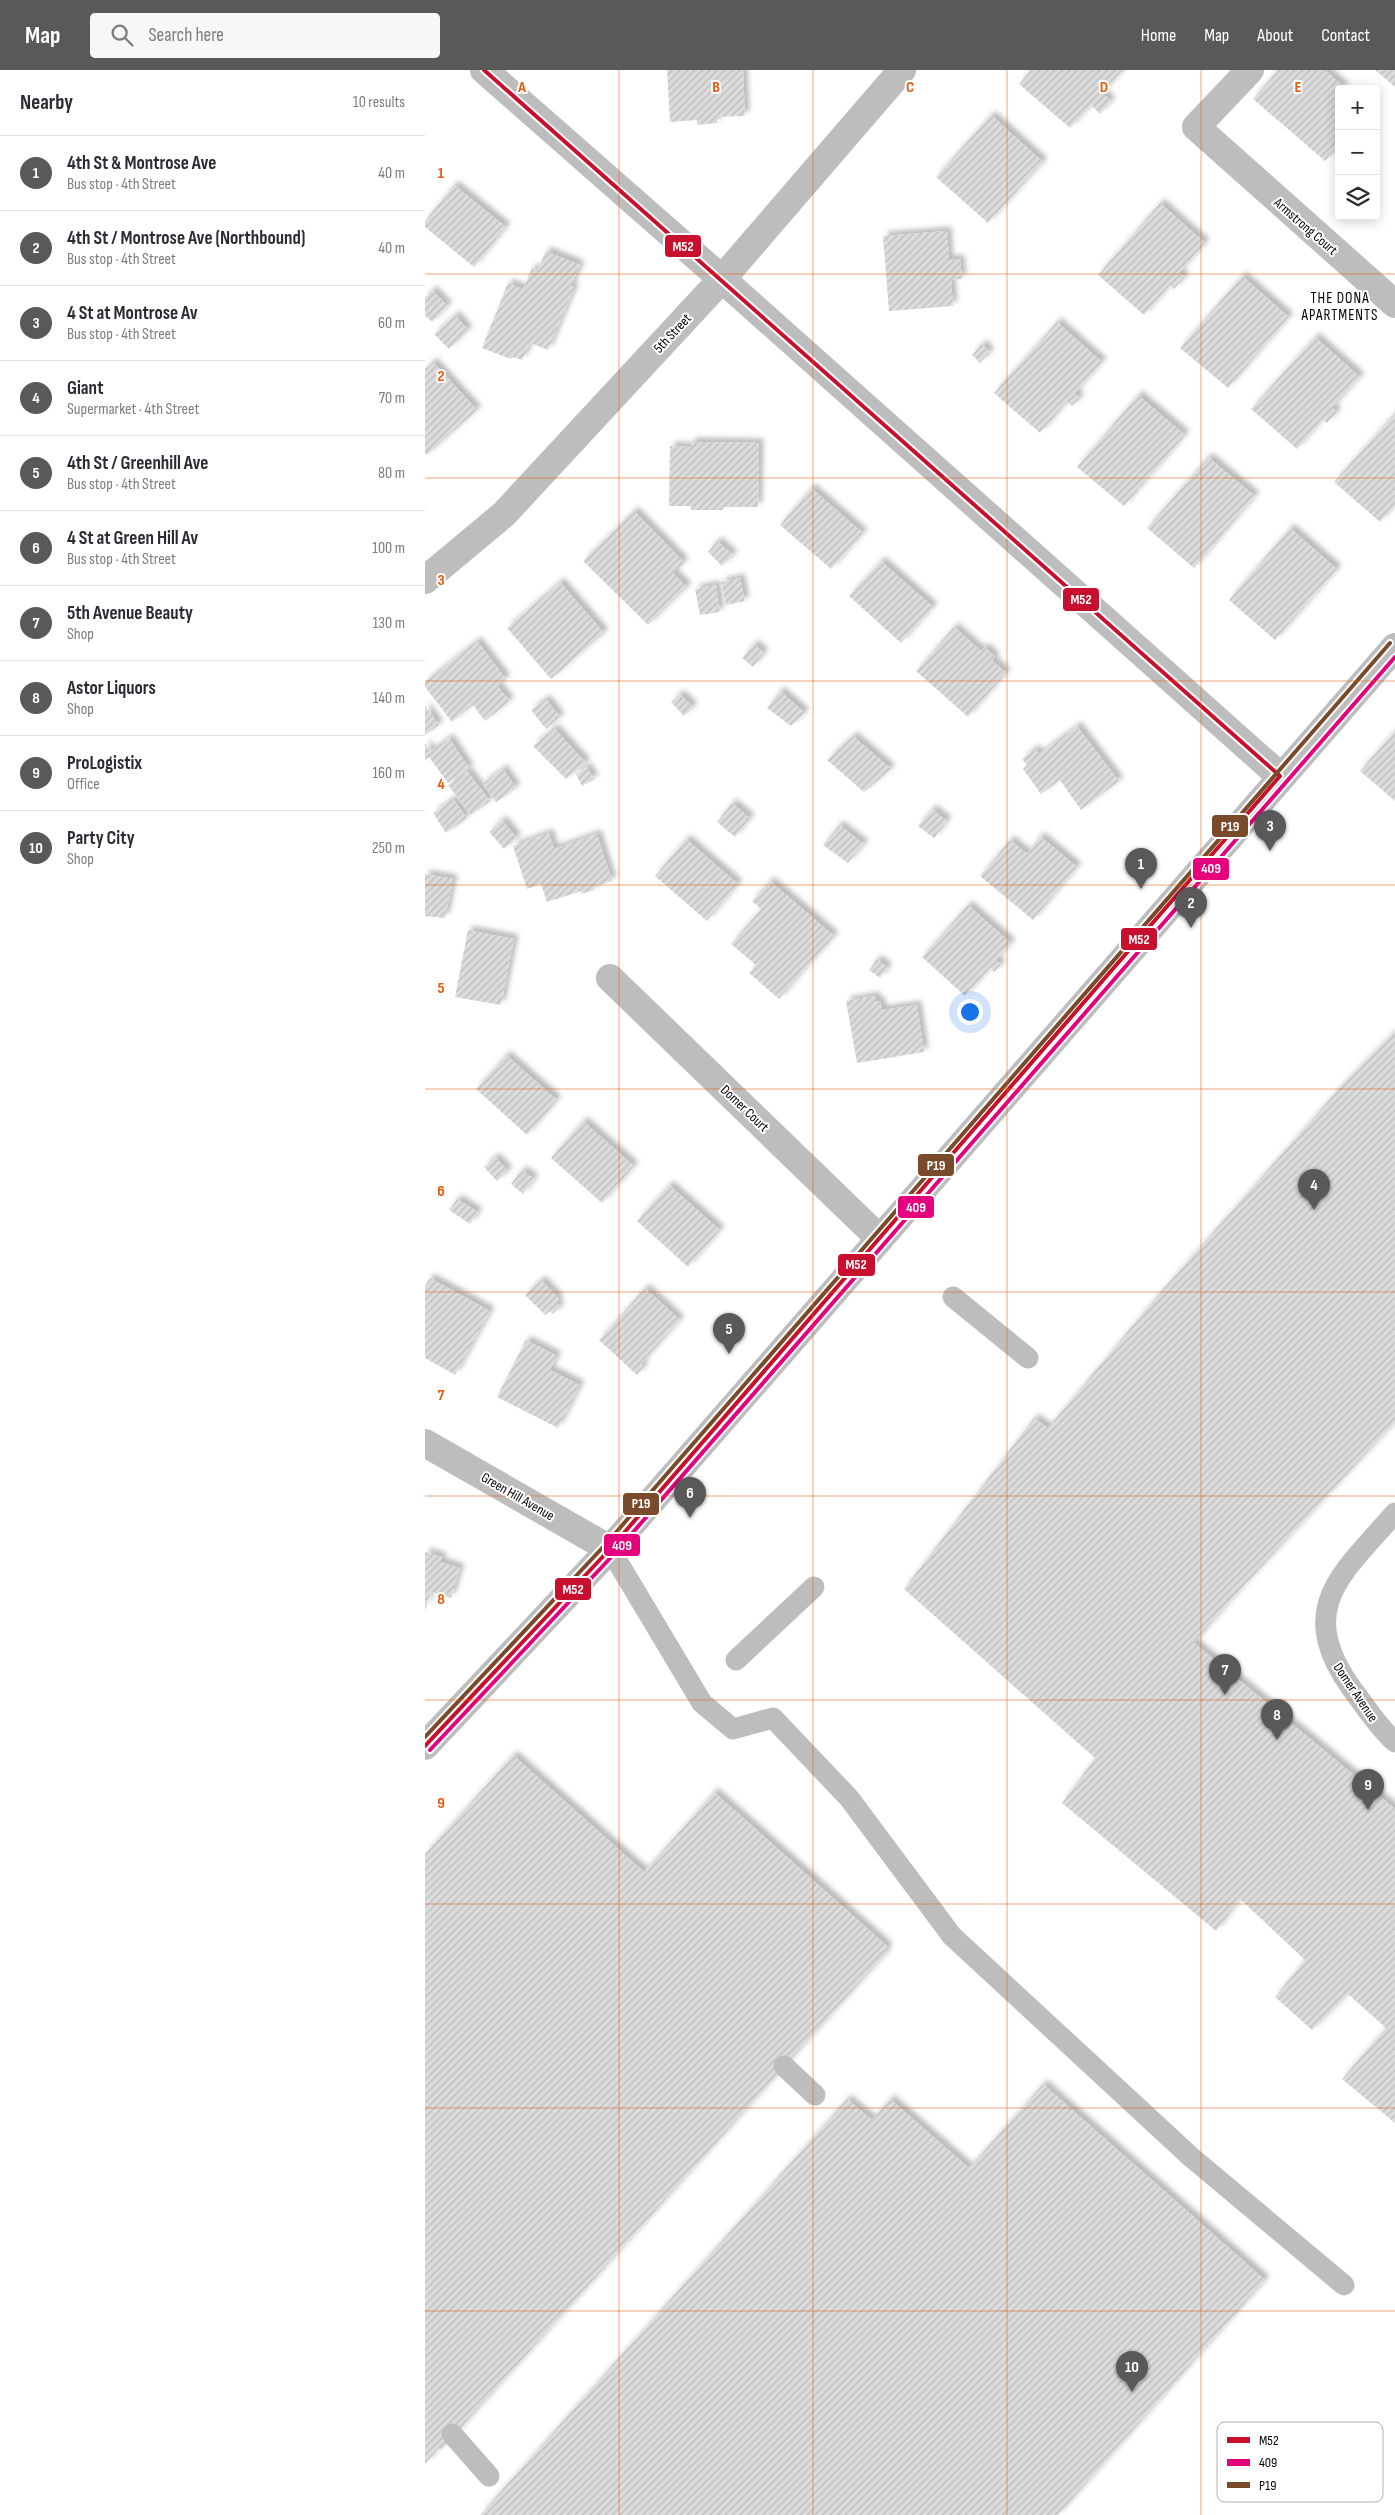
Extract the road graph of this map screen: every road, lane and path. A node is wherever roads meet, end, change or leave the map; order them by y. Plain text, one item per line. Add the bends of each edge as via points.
1 (484, 70) edge
2 (902, 70) edge
3 (1250, 70) edge
4 (722, 279) junction
5 (1395, 304) edge
6 (425, 580) edge
7 (1395, 647) edge
8 (1280, 776) junction
9 (610, 978) dead end
10 (879, 1238) junction
11 (953, 1297) dead end
12 (1028, 1358) dead end
13 (425, 1443) edge
14 (1395, 1512) edge
15 (610, 1549) junction
16 (814, 1588) dead end
17 (736, 1660) dead end
18 (1395, 1742) edge
19 (425, 1746) edge
20 (784, 2066) dead end
21 (815, 2095) dead end
22 (1344, 2285) dead end
23 (452, 2434) dead end
24 (489, 2476) dead end

1 - 4 street
2 - 4 street, 5th Street
3 - 5 street, Armstrong Court via 1196,127
4 - 6 street, 5th Street via 504,514
4 - 8 street
7 - 8 street
8 - 10 street
9 - 10 street, Domer Court
10 - 15 street
11 - 12 lane
13 - 15 street, Green Hill Avenue
14 - 18 lane, Domer Avenue via 1339,1579 1327,1605 1324,1622 1333,1658 1384,1732
15 - 19 street
15 - 22 lane via 702,1704 733,1729 773,1718 849,1798 952,1936 1191,2156
16 - 17 lane
20 - 21 lane
23 - 24 lane

